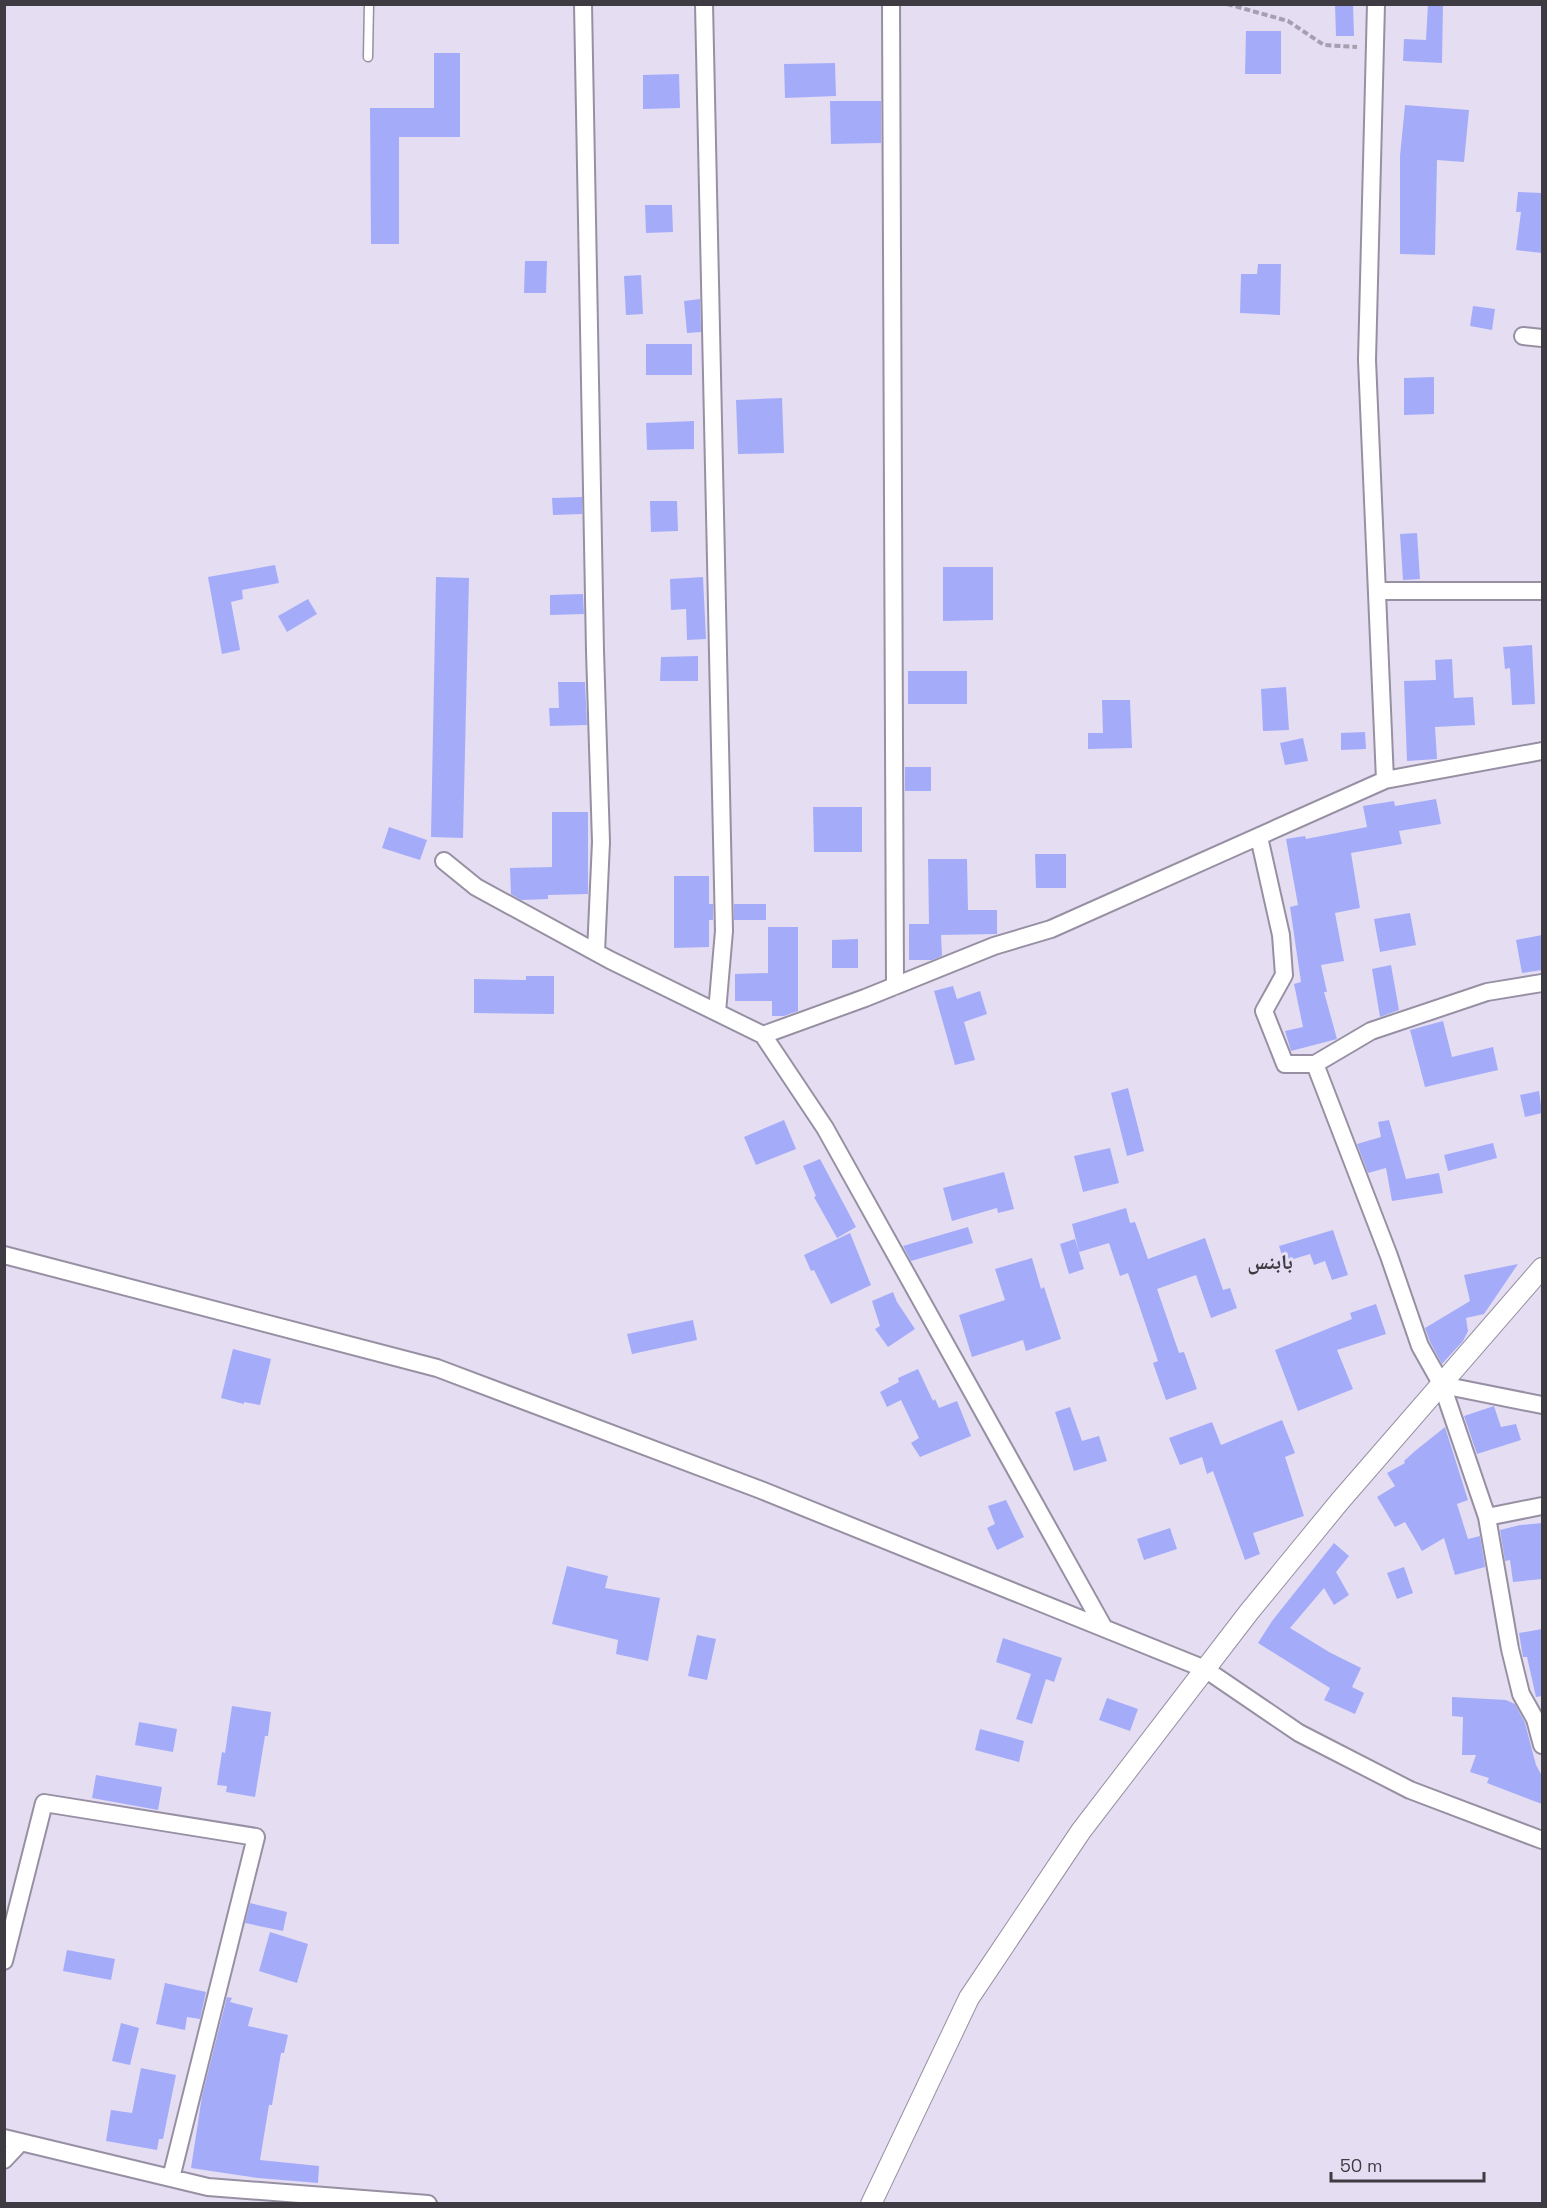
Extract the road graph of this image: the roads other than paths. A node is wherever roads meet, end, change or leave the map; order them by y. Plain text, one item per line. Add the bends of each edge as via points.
1 (369, 4) edge
2 (583, 4) edge
3 (704, 4) edge
4 (891, 4) edge
5 (1376, 4) edge
6 (368, 57) dead end
7 (1523, 336) dead end
8 (1542, 338) edge
9 (1377, 591) junction
10 (1542, 591) edge
11 (1542, 751) edge
12 (1385, 780) junction
13 (1259, 837) junction
14 (444, 861) dead end
15 (596, 952) junction
16 (1542, 982) edge
17 (895, 986) junction
18 (717, 1012) junction
19 (764, 1035) junction
20 (1315, 1064) junction
21 (4, 1254) edge
22 (1542, 1268) edge
23 (1442, 1385) junction
24 (1542, 1405) edge
25 (1542, 1506) edge
26 (1487, 1517) junction
27 (1104, 1628) junction
28 (1205, 1668) junction
29 (1539, 1717) edge
30 (1542, 1745) edge
31 (1542, 1840) edge
32 (4, 1960) edge
33 (13, 2140) edge
34 (4, 2160) edge
35 (171, 2178) junction
36 (273, 2198) edge
37 (428, 2204) edge
38 (871, 2204) edge

1 - 6 lane
2 - 15 street via 601,842
3 - 18 street via 724,931
4 - 17 street
5 - 9 street via 1367,360
7 - 8 street
9 - 10 street
9 - 12 street
11 - 12 street
12 - 13 street
13 - 17 street via 1052,929 994,946
13 - 20 street via 1281,935 1284,975 1264,1011 1285,1064
14 - 15 street via 476,887
15 - 18 street
16 - 20 street via 1488,992 1371,1031
17 - 19 street
18 - 19 street
19 - 27 street via 825,1128
20 - 23 street via 1420,1346
21 - 27 street via 436,1368 761,1490
22 - 23 street
23 - 24 street
23 - 26 street
23 - 28 street via 1332,1510
25 - 26 street
26 - 29 street via 1521,1694
27 - 28 street
28 - 31 street via 1299,1733 1410,1790
28 - 38 street via 1081,1831 969,1998
29 - 30 street
32 - 35 street via 44,1803 256,1837
33 - 34 street
33 - 35 street
35 - 36 street
36 - 37 street

